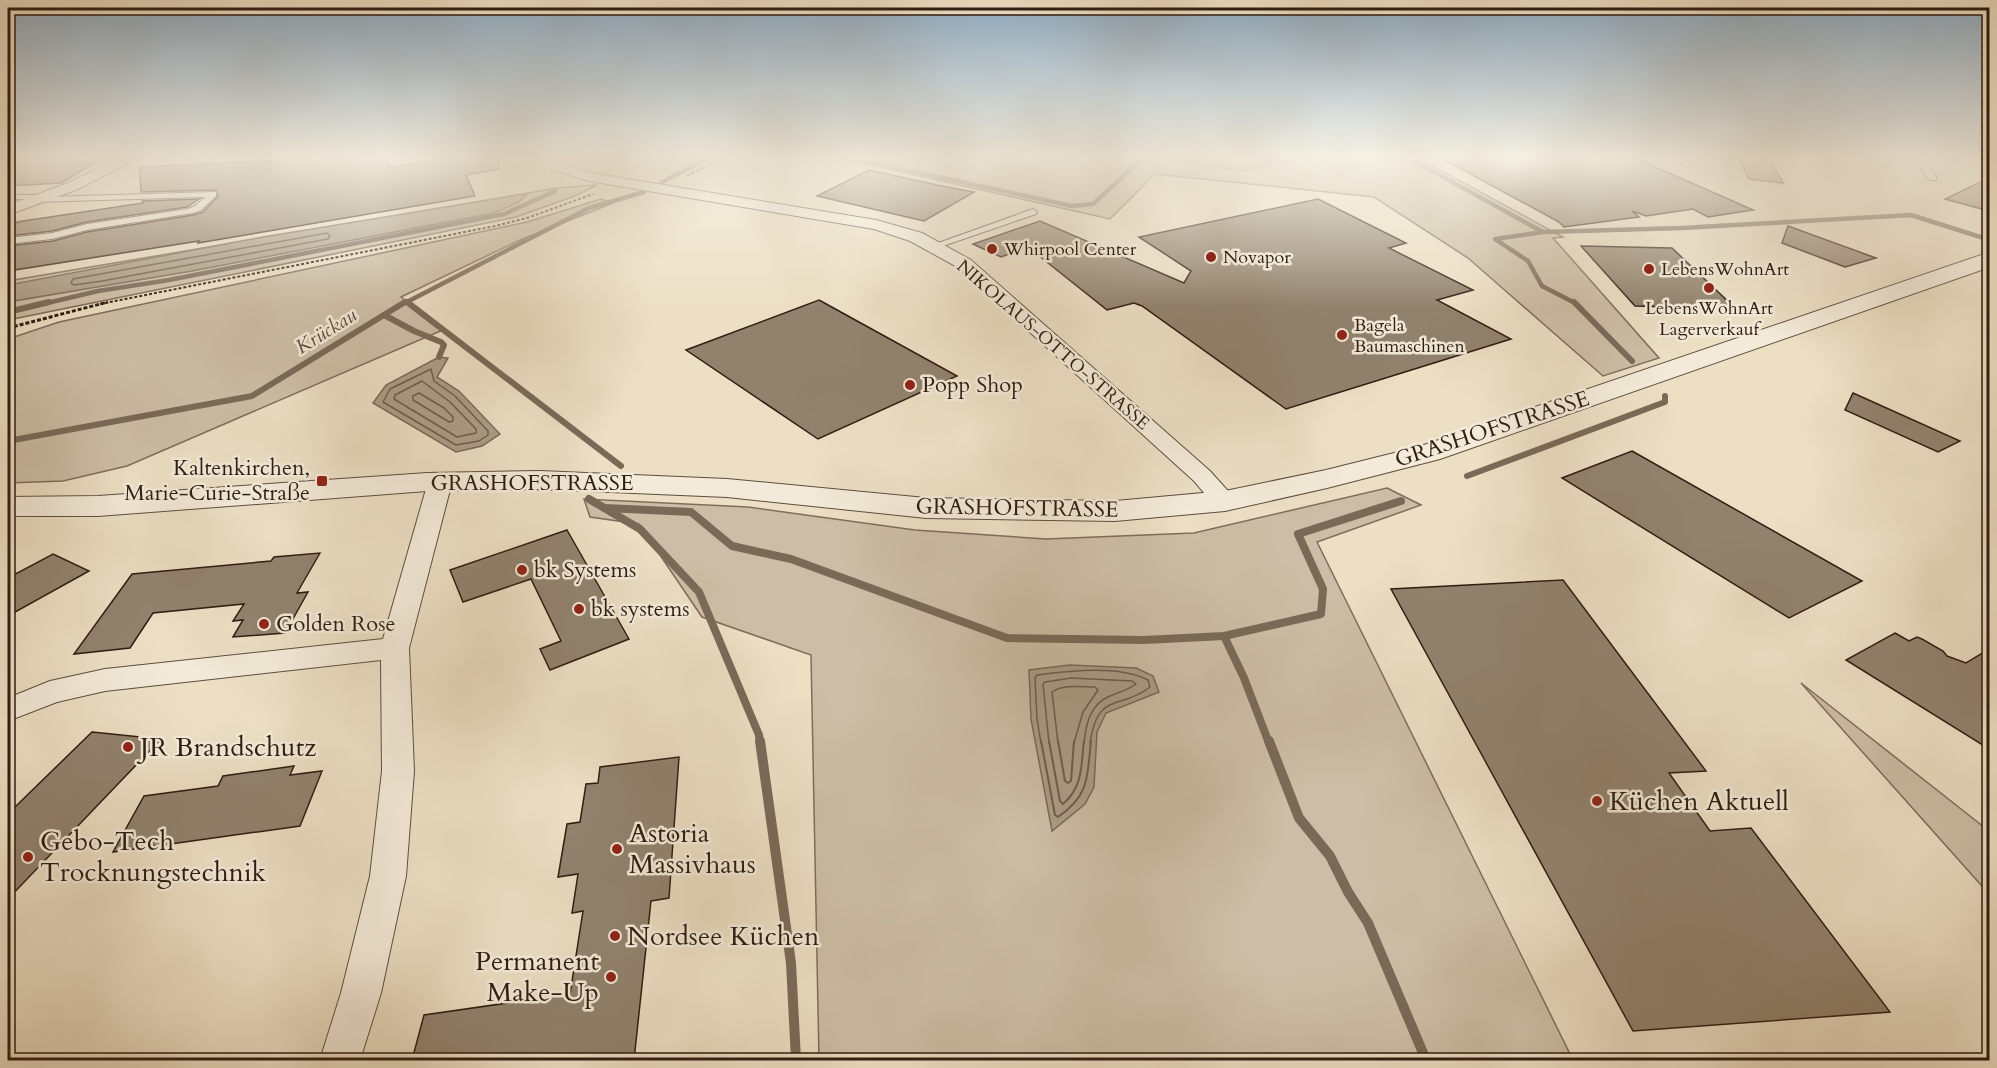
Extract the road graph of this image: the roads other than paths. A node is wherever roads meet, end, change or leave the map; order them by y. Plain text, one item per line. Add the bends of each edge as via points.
1 (198, 208) edge
2 (770, 208) edge
3 (1033, 212) dead end
4 (8, 241) edge
5 (934, 246) junction
6 (1989, 259) edge
7 (440, 482) junction
8 (1225, 501) junction
9 (8, 507) edge
10 (395, 648) junction
11 (8, 710) edge
12 (340, 1060) edge

1 - 4 lane
2 - 5 street, NIKOLAUS-OTTO-STRASSE via 876,225
3 - 5 lane
5 - 8 street, NIKOLAUS-OTTO-STRASSE via 965,264
6 - 8 street, GRASHOFSTRASSE via 1429,453
7 - 8 street, GRASHOFSTRASSE via 575,480 727,488 926,508 1029,511 1115,511
7 - 9 street, GRASHOFSTRASSE via 98,506
7 - 10 street
10 - 11 street via 105,680 50,692
10 - 12 street via 398,771 388,876 361,993

